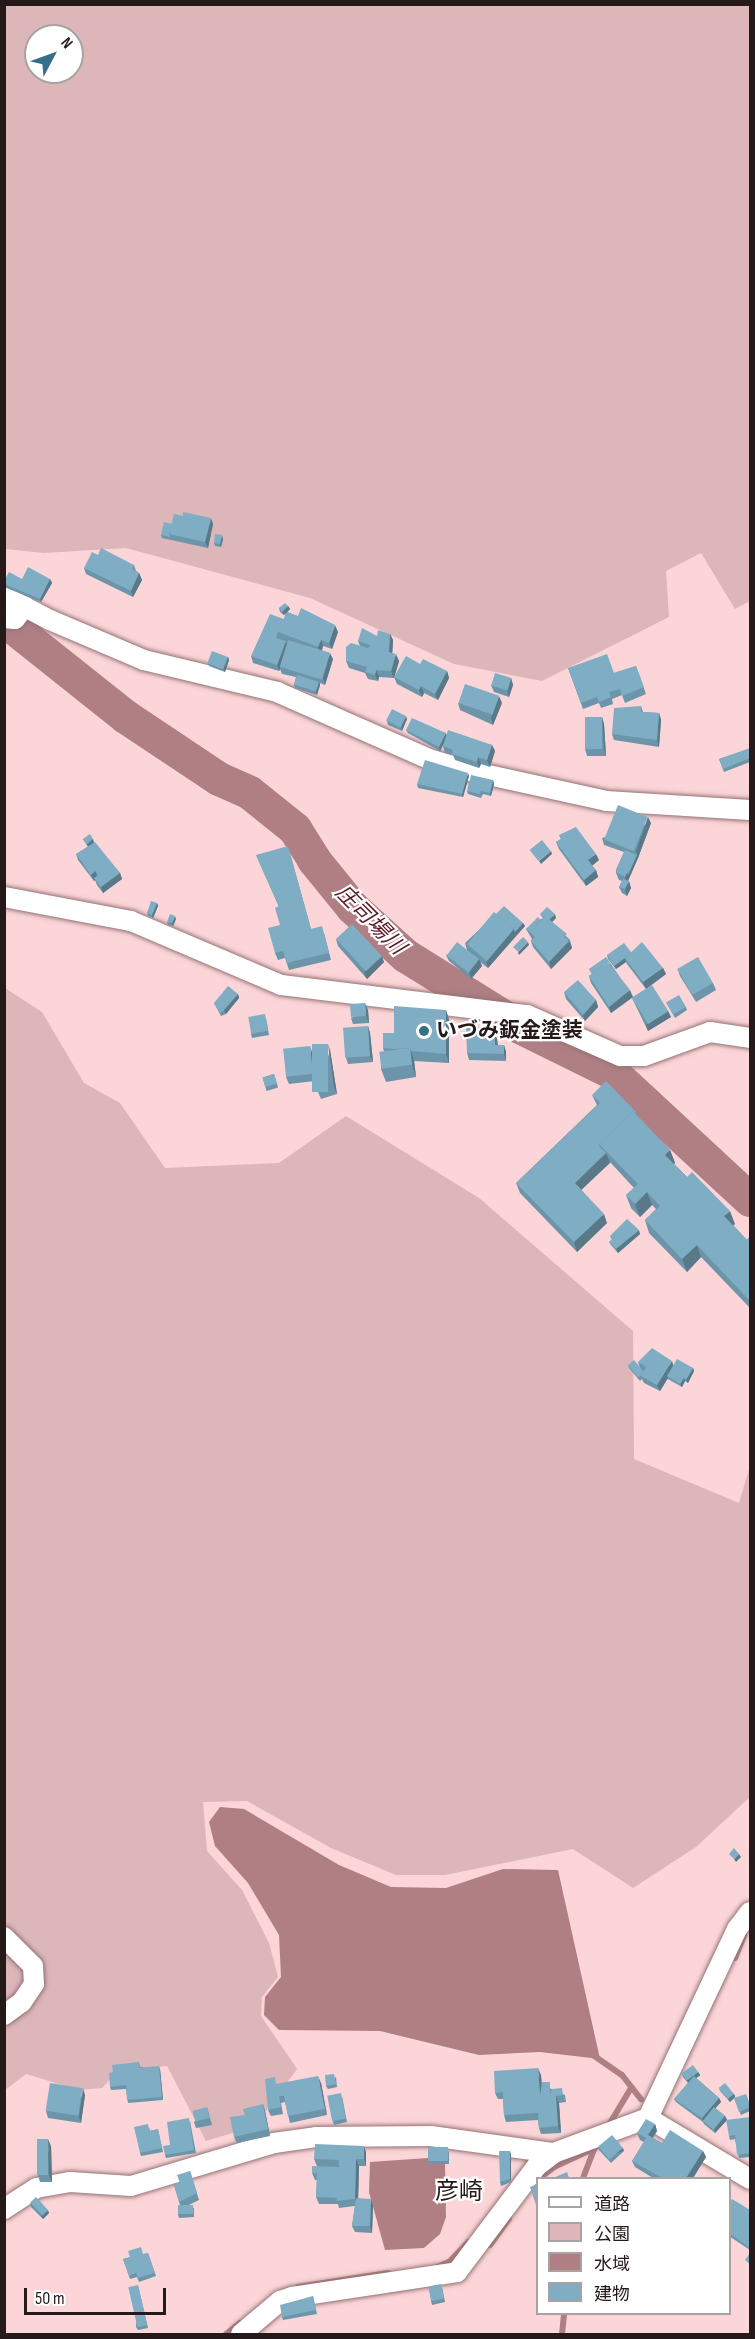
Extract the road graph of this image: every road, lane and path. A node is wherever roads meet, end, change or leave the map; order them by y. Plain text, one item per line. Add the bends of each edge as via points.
1 (4, 596) edge
2 (25, 606) junction
3 (4, 618) edge
4 (750, 810) edge
5 (4, 897) edge
6 (750, 1038) edge
7 (750, 1912) edge
8 (4, 1937) edge
9 (4, 2015) edge
10 (648, 2118) junction
11 (554, 2153) junction
12 (750, 2179) edge
13 (4, 2209) edge
14 (241, 2334) edge

1 - 2 street
2 - 3 street via 15,619
2 - 4 street via 144,660 277,692 429,759 470,771 606,801
5 - 6 street via 131,921 281,985 528,1015 620,1056 644,1056 710,1032
7 - 10 street via 737,1929
8 - 9 street via 33,1966 34,1984 22,2002
10 - 11 street
10 - 12 street
11 - 13 street via 430,2136 316,2137 274,2143 132,2186 70,2182 36,2188
11 - 14 street via 520,2186 457,2272 442,2278 292,2297 280,2301

